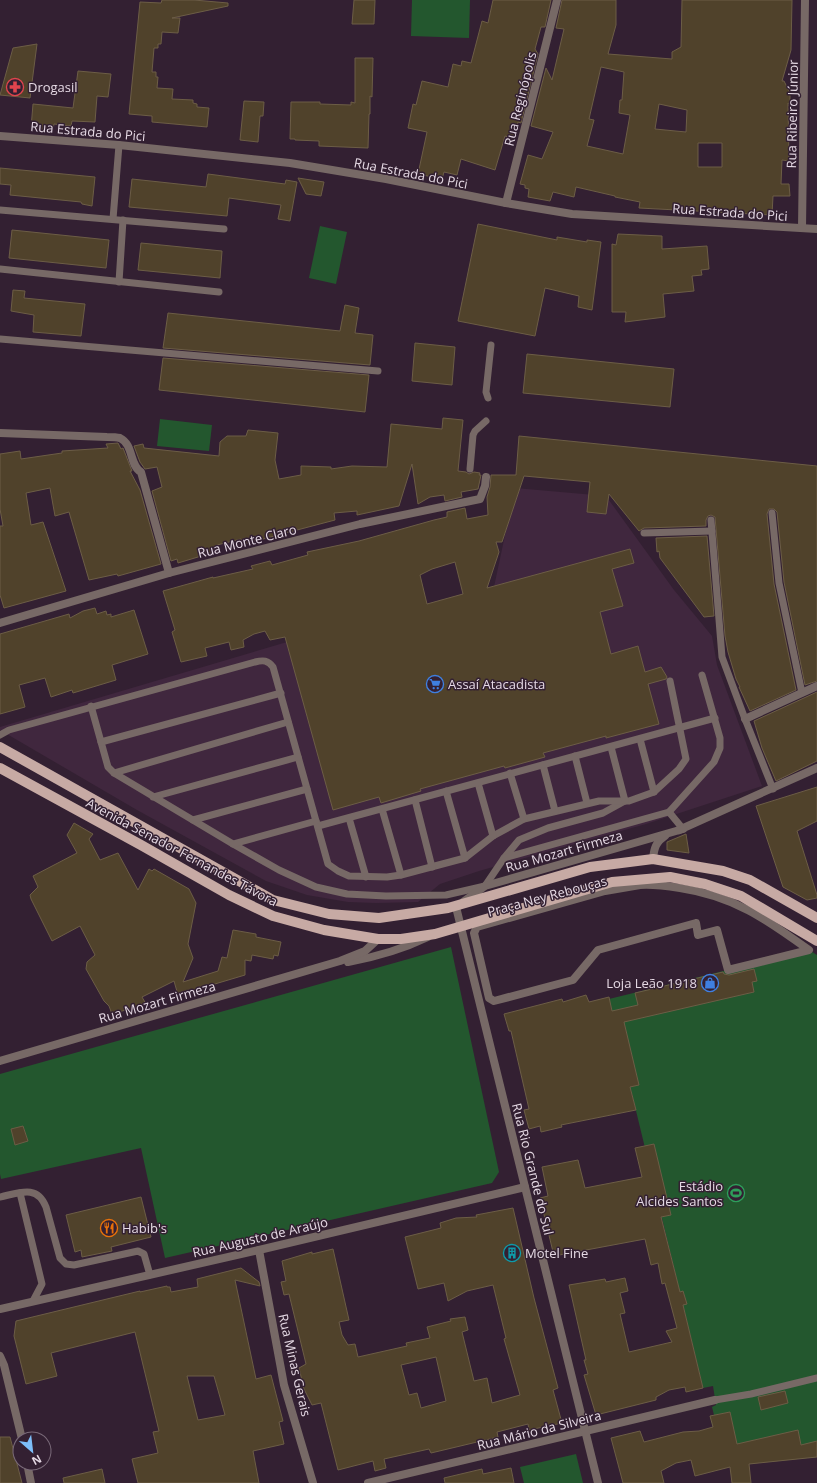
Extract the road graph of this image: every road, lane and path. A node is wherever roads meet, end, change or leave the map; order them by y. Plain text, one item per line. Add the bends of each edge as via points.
1 (557, 0) edge
2 (805, 0) edge
3 (0, 136) edge
4 (119, 145) junction
5 (506, 203) junction
6 (0, 210) edge
7 (112, 219) junction
8 (123, 220) junction
9 (802, 228) junction
10 (224, 229) dead end
11 (817, 229) edge
12 (0, 269) edge
13 (119, 282) junction
14 (219, 292) dead end
15 (0, 339) edge
16 (491, 345) dead end
17 (378, 371) dead end
18 (488, 398) dead end
19 (486, 421) dead end
20 (0, 432) edge
21 (470, 469) dead end
22 (486, 477) dead end
23 (772, 513) dead end
24 (711, 520) dead end
25 (712, 531) junction
26 (644, 533) dead end
27 (169, 573) junction
28 (0, 623) edge
29 (702, 675) dead end
30 (670, 681) dead end
31 (817, 686) edge
32 (280, 693) junction
33 (802, 693) junction
34 (91, 706) junction
35 (715, 718) junction
36 (745, 719) junction
37 (288, 722) junction
38 (680, 728) junction
39 (0, 735) edge
40 (640, 739) junction
41 (101, 742) junction
42 (0, 747) edge
43 (610, 747) junction
44 (574, 756) junction
45 (298, 757) junction
46 (543, 765) junction
47 (0, 768) edge
48 (817, 768) edge
49 (114, 773) junction
50 (510, 773) junction
51 (478, 782) junction
52 (307, 789) junction
53 (773, 789) junction
54 (446, 791) junction
55 (654, 792) junction
56 (153, 797) junction
57 (415, 800) junction
58 (625, 801) junction
59 (587, 803) junction
60 (382, 809) junction
61 (555, 811) junction
62 (669, 812) junction
63 (349, 818) junction
64 (524, 819) junction
65 (193, 820) junction
66 (317, 824) junction
67 (683, 829) junction
68 (493, 836) junction
69 (233, 844) junction
70 (465, 858) junction
71 (504, 858) junction
72 (653, 859) junction
73 (432, 867) junction
74 (400, 875) junction
75 (366, 877) junction
76 (485, 886) junction
77 (701, 891) joint
78 (453, 893) junction
79 (456, 907) junction
80 (817, 918) edge
81 (460, 926) junction
82 (435, 934) junction
83 (378, 939) junction
84 (817, 941) edge
85 (322, 967) junction
86 (0, 1061) edge
87 (525, 1187) junction
88 (20, 1193) junction
89 (0, 1197) edge
90 (259, 1250) junction
91 (150, 1275) junction
92 (33, 1301) junction
93 (0, 1309) edge
94 (0, 1356) edge
95 (817, 1378) edge
96 (715, 1400) joint
97 (20, 1431) edge
98 (585, 1431) junction
99 (29, 1471) edge
100 (31, 1483) edge
101 (312, 1483) edge
102 (368, 1483) edge
103 (598, 1483) edge

1 - 5 street, Rua Reginópolis
2 - 9 street, Rua Ribeiro Júnior
3 - 4 street, Rua Estrada do Pici
4 - 5 street, Rua Estrada do Pici via 290,163
4 - 7 lane
5 - 9 street, Rua Estrada do Pici via 572,214
6 - 7 lane
7 - 8 lane
8 - 10 lane
8 - 13 lane
9 - 11 street, Rua Estrada do Pici
12 - 13 lane
13 - 14 lane
15 - 17 lane
16 - 18 lane via 486,392
19 - 21 lane via 473,435
20 - 27 street via 120,438 128,445 136,469 141,472
22 - 27 street, Rua Monte Claro via 480,499 360,524
23 - 33 lane via 779,583
24 - 25 lane
25 - 26 lane
25 - 36 lane via 722,657
27 - 28 street, Rua Monte Claro
29 - 35 lane
30 - 38 lane
31 - 33 street
32 - 34 lane via 273,667 264,660
32 - 37 lane
32 - 41 lane
33 - 36 street
34 - 39 lane via 9,730
34 - 41 lane
35 - 38 lane
35 - 62 lane via 720,748 714,762
36 - 53 lane
37 - 45 lane
37 - 49 lane
38 - 40 lane
38 - 55 lane via 686,759
40 - 43 lane
40 - 55 lane
41 - 49 lane via 108,767
42 - 79 main road, Avenida Senador Fernandes Távora via 272,900 329,914 379,918
43 - 44 lane
43 - 58 lane
44 - 46 lane
44 - 59 lane
45 - 52 lane
45 - 56 lane
46 - 50 lane
46 - 61 lane
47 - 83 main road, Avenida Senador Fernandes Távora via 229,895 273,916 324,930
48 - 53 street, Rua Mozart Firmeza
49 - 56 lane
50 - 51 lane
50 - 64 lane
51 - 54 lane
51 - 68 lane
52 - 65 lane
52 - 66 lane
53 - 67 street, Rua Mozart Firmeza
54 - 57 lane
54 - 70 lane
55 - 58 lane
56 - 65 lane
57 - 60 lane
57 - 73 lane
58 - 59 lane
58 - 71 lane via 603,813 529,835 519,840
59 - 61 lane
60 - 63 lane
60 - 74 lane
61 - 64 lane
62 - 67 lane
62 - 71 lane
63 - 66 lane
63 - 75 lane
64 - 68 lane
65 - 69 lane
66 - 69 lane
66 - 75 lane via 328,864 349,876
67 - 72 street, Rua Mozart Firmeza via 665,836 657,843
67 - 76 street, Rua Mozart Firmeza
68 - 70 lane
69 - 78 lane via 304,882 331,891 386,896
70 - 73 lane
71 - 76 lane
72 - 79 main road, Avenida Senador Fernandes Távora via 590,867
72 - 80 main road, Avenida Senador Fernandes Távora via 723,871 750,880
73 - 74 lane
74 - 75 lane
76 - 78 lane
76 - 79 street, Rua Mozart Firmeza
77 - 77 street, Praça Ney Rebouças via 640,885 605,891 477,927 474,933 489,998 494,1001 573,980 598,950 696,923 698,935 717,930 728,970 809,950 769,921 732,901
78 - 79 lane
79 - 81 street, Rua Rio Grande do Sul
81 - 82 main road, Avenida Senador Fernandes Távora
81 - 84 main road, Avenida Senador Fernandes Távora via 612,882 670,877 705,884 741,896
81 - 87 street, Rua Rio Grande do Sul
82 - 83 main road, Avenida Senador Fernandes Távora via 401,939
82 - 85 street, Rua Mozart Firmeza via 409,946 361,960
83 - 85 street, Rua Mozart Firmeza via 360,954
85 - 86 street, Rua Mozart Firmeza
87 - 90 street, Rua Augusto de Araújo
87 - 98 street, Rua Rio Grande do Sul
88 - 89 lane
88 - 91 lane via 38,1194 43,1200 60,1258 66,1264 74,1265 138,1252 144,1254
88 - 92 lane via 42,1284
90 - 91 street, Rua Augusto de Araújo
90 - 101 street, Rua Minas Gerais via 284,1385
91 - 92 street, Rua Augusto de Araújo
92 - 93 street, Rua Augusto de Araújo
94 - 97 street
95 - 96 lane
96 - 98 street, Rua Mário da Silveira
98 - 102 street, Rua Mário da Silveira
98 - 103 street, Rua Rio Grande do Sul
99 - 100 street

